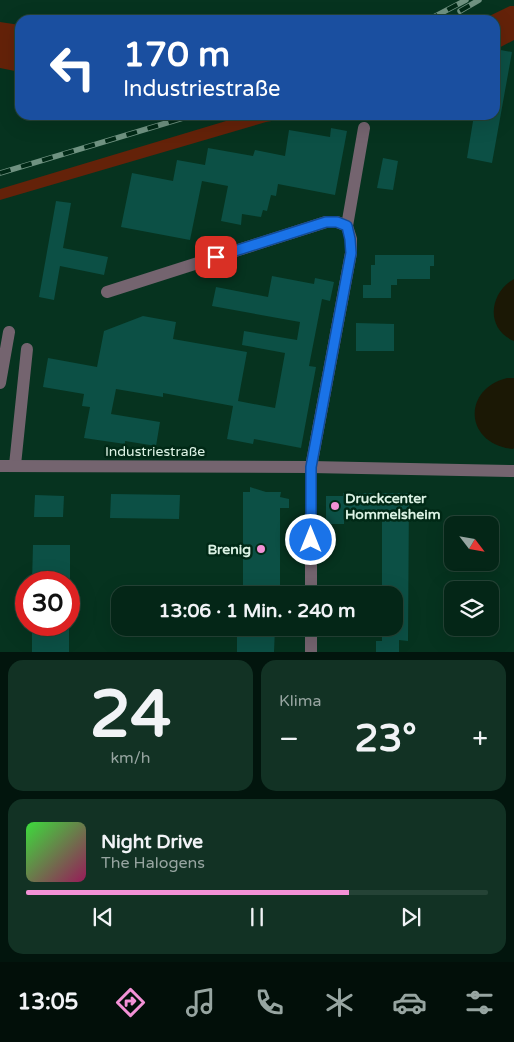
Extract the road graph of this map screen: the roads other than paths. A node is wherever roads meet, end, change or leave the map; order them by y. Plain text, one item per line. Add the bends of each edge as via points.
1 (364, 128) dead end
2 (347, 226) junction
3 (106, 292) dead end
4 (8, 332) dead end
5 (26, 349) dead end
6 (0, 382) edge
7 (15, 465) junction
8 (0, 466) edge
9 (311, 467) junction
10 (514, 471) edge
11 (311, 586) edge
12 (311, 636) edge
13 (311, 652) edge

1 - 2 street
2 - 3 street via 326,222
2 - 9 street via 351,253
4 - 6 street
5 - 7 street
7 - 8 street, Industriestraße
7 - 9 street, Industriestraße
9 - 10 street, Industriestraße
9 - 11 street
12 - 13 street

